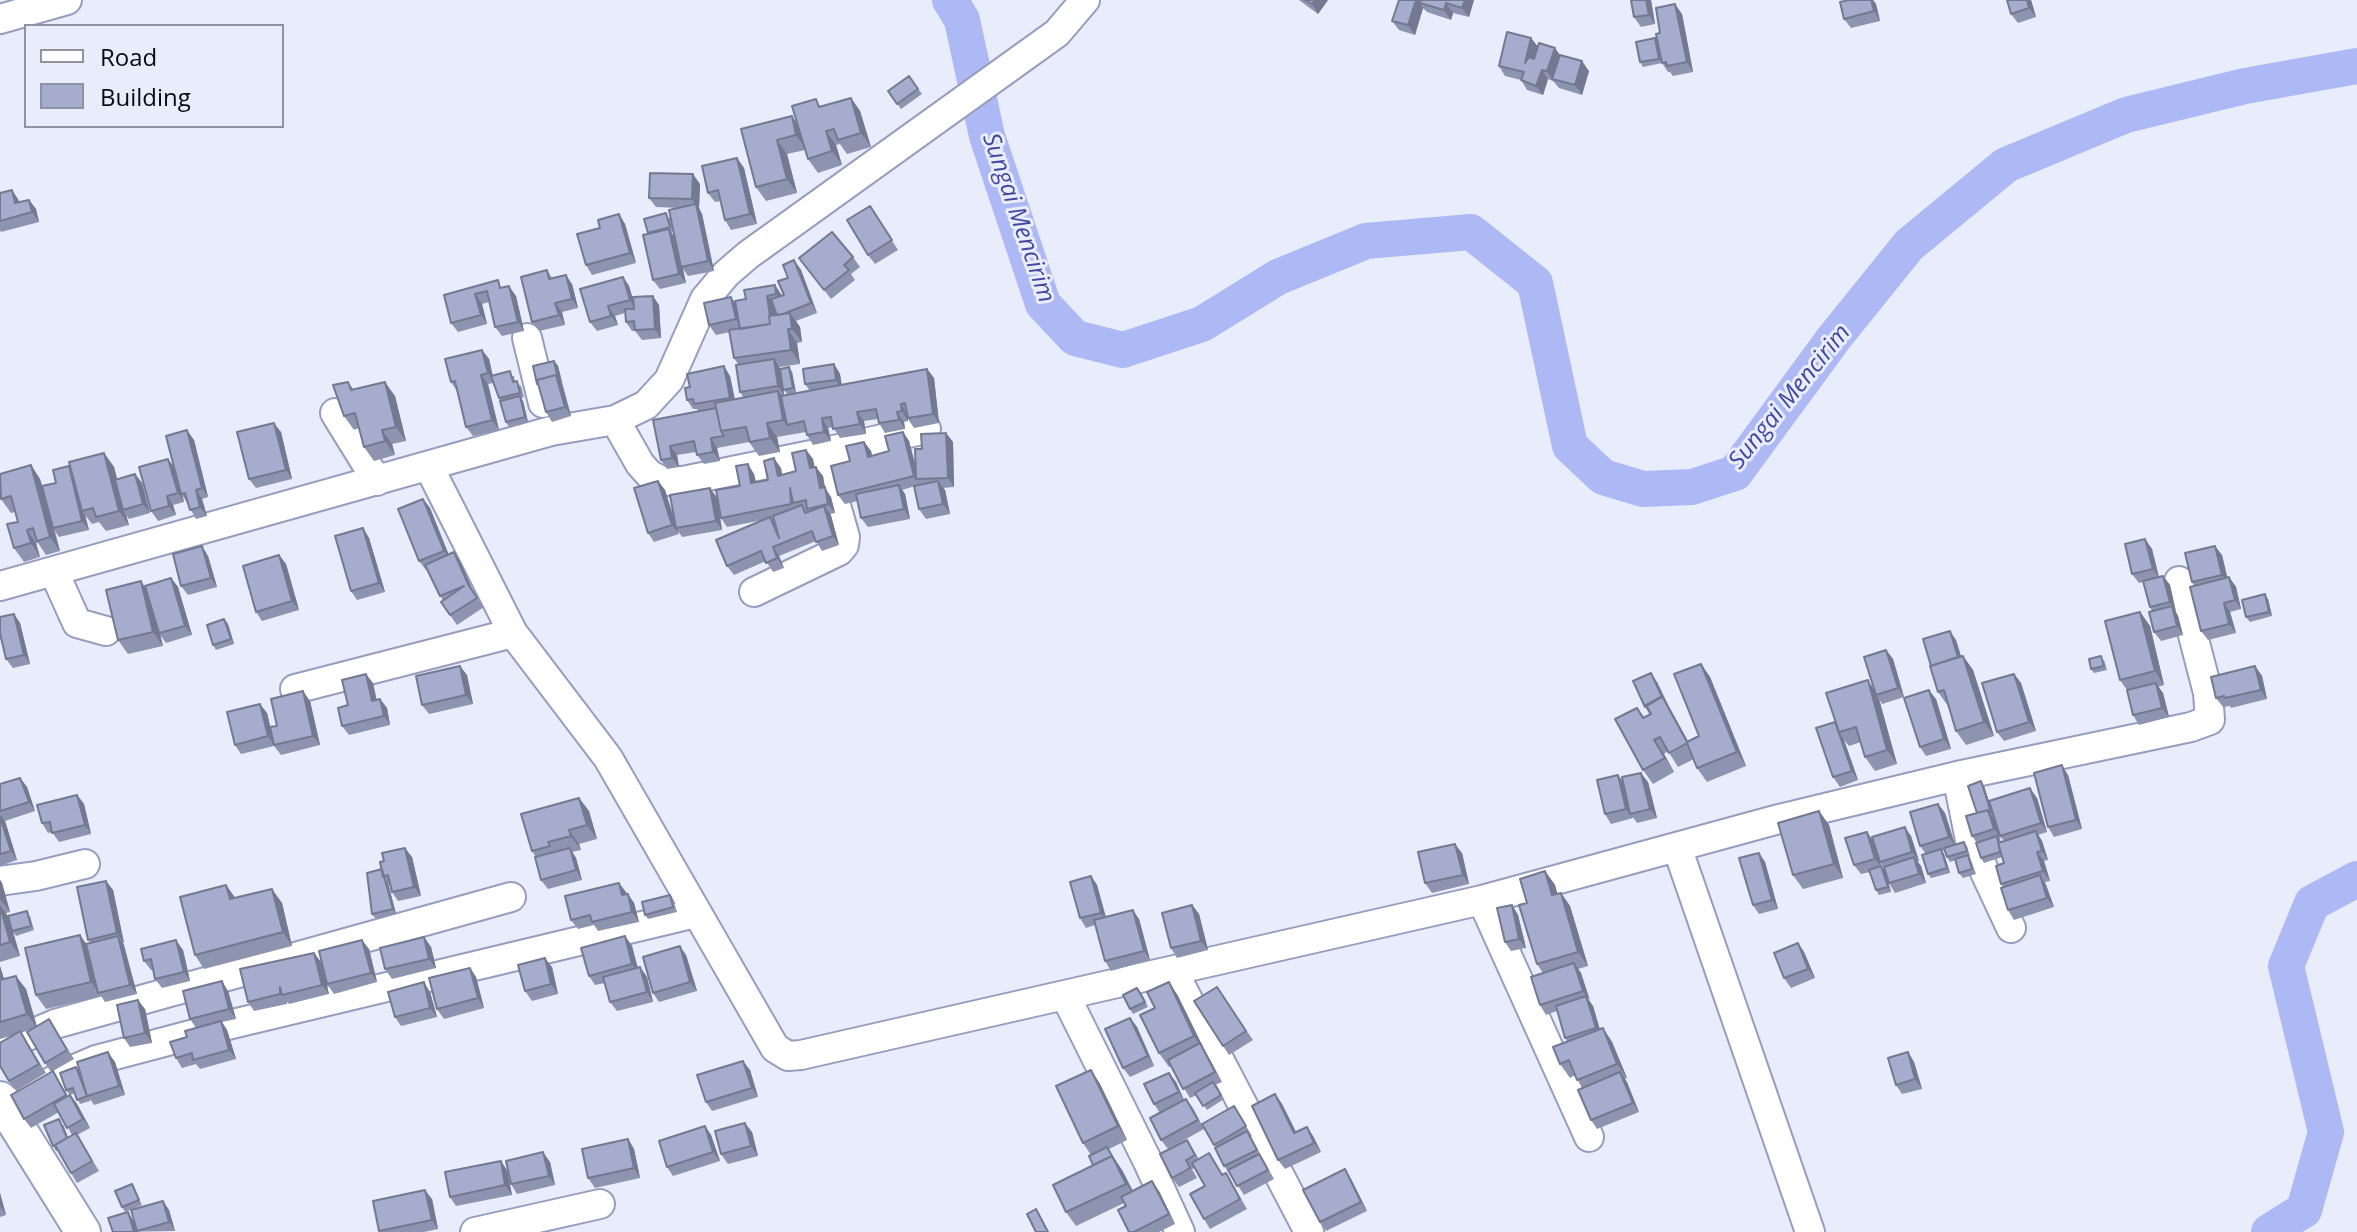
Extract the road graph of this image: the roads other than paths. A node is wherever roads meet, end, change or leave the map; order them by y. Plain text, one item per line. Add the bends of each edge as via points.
1 (67, 0) edge
2 (1085, 0) edge
3 (0, 19) edge
4 (527, 338) dead end
5 (335, 413) edge
6 (615, 420) junction
7 (926, 429) dead end
8 (551, 431) junction
9 (821, 453) junction
10 (429, 467) junction
11 (377, 481) junction
12 (54, 572) junction
13 (2179, 581) dead end
14 (0, 586) edge
15 (754, 592) dead end
16 (106, 631) dead end
17 (513, 633) junction
18 (295, 689) edge
19 (1957, 776) junction
20 (1677, 847) junction
21 (85, 864) dead end
22 (0, 881) edge
23 (511, 897) dead end
24 (1482, 900) junction
25 (696, 913) junction
26 (2011, 928) dead end
27 (1173, 971) junction
28 (1065, 995) junction
29 (0, 1048) edge
30 (3, 1104) edge
31 (1589, 1137) dead end
32 (600, 1204) dead end
33 (83, 1232) edge
34 (475, 1232) edge
35 (1180, 1232) edge
36 (1309, 1232) edge
37 (1810, 1232) edge

1 - 3 street
2 - 6 street via 1057,33 726,274 705,299 661,392
4 - 8 street
5 - 11 street
6 - 8 street
6 - 9 street via 640,464 662,481
7 - 9 street
8 - 10 street
9 - 15 street via 844,545
10 - 11 street
10 - 17 street
11 - 12 street
12 - 14 street
12 - 16 street via 77,623
13 - 19 street via 2210,720
17 - 18 street
17 - 25 street via 608,758
19 - 20 street
19 - 26 street via 1970,840
20 - 24 street
20 - 37 street
21 - 22 street
23 - 29 street via 55,1024
24 - 27 street
24 - 31 street
25 - 28 street via 775,1048 788,1056
25 - 30 street via 96,1060
27 - 28 street
27 - 36 street
28 - 35 street
30 - 33 main road
32 - 34 street

